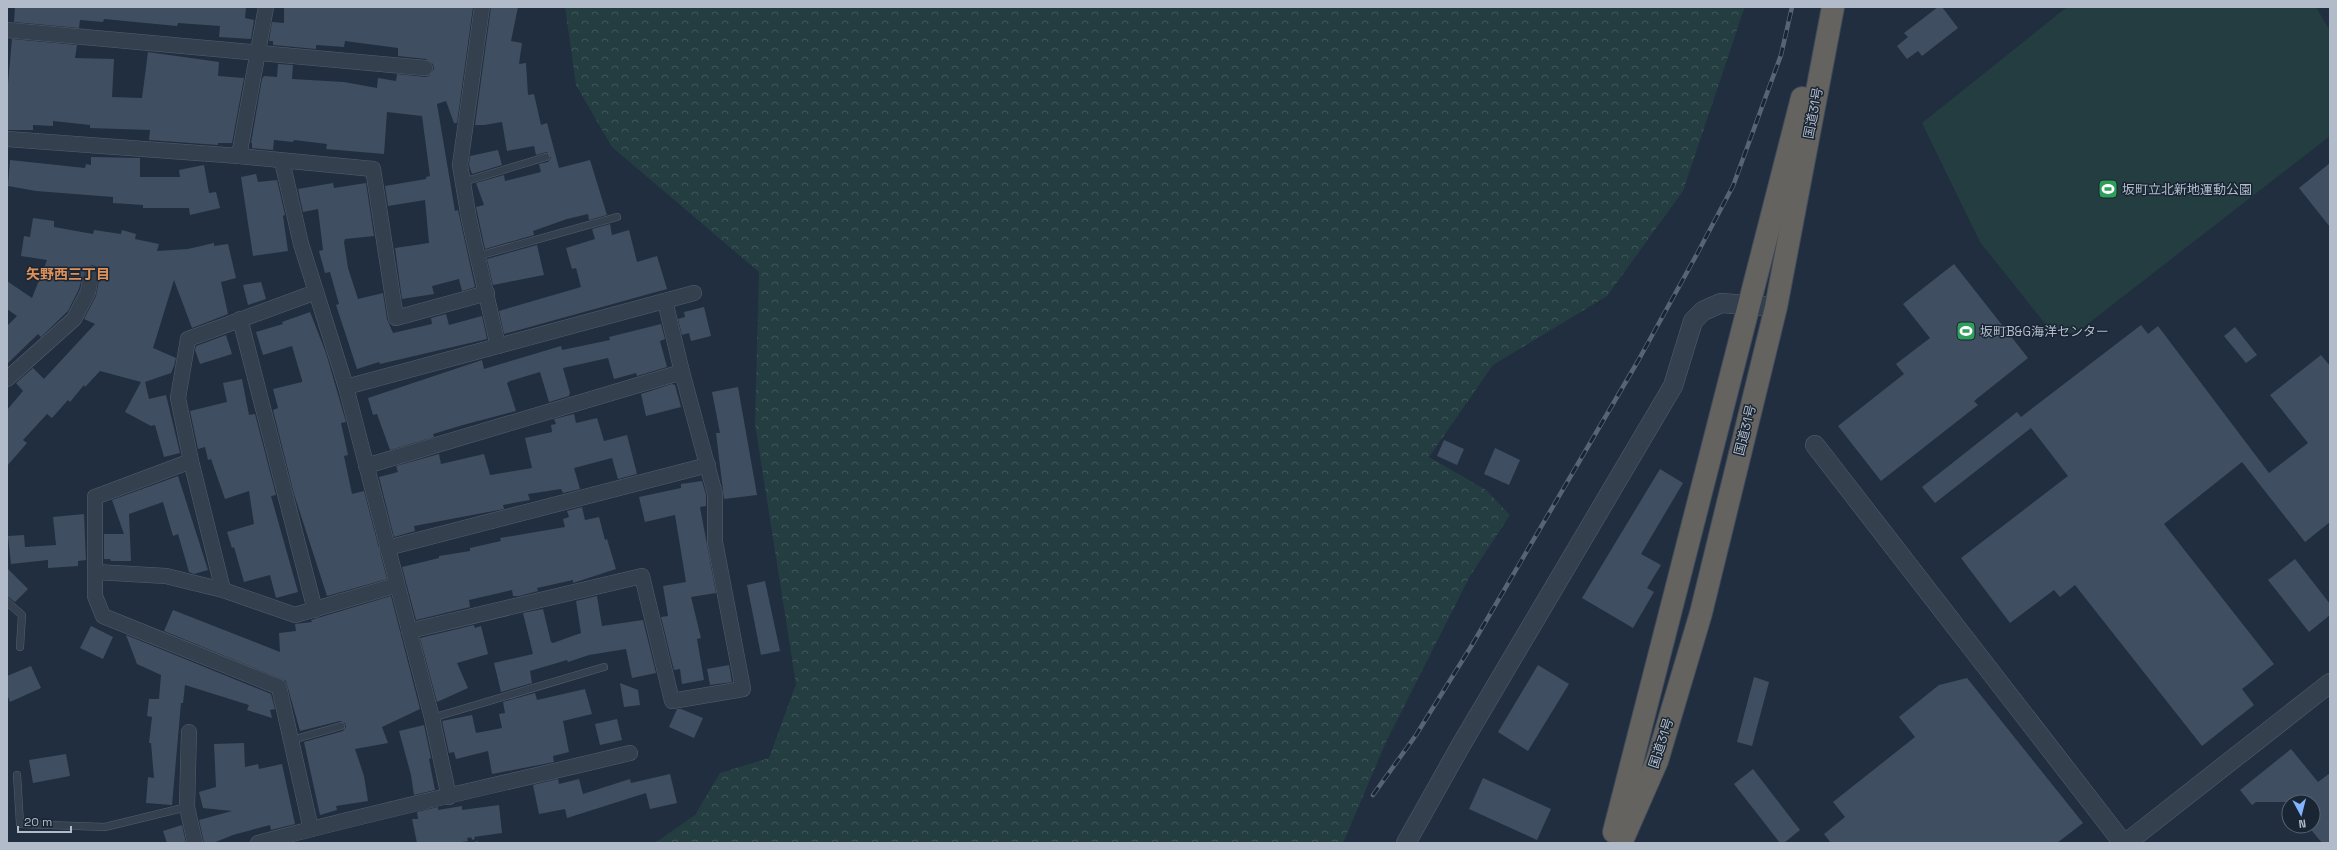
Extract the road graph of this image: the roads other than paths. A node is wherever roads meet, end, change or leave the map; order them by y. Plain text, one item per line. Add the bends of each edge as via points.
1 (266, 7) edge
2 (482, 7) edge
3 (1827, 7) edge
4 (1833, 7) edge
5 (7, 30) edge
6 (258, 52) junction
7 (424, 68) dead end
8 (7, 140) edge
9 (239, 156) junction
10 (546, 157) dead end
11 (282, 160) junction
12 (463, 182) junction
13 (617, 217) dead end
14 (478, 256) junction
15 (91, 274) dead end
16 (316, 292) junction
17 (487, 293) junction
18 (694, 293) dead end
19 (665, 301) junction
20 (1748, 305) junction
21 (1776, 307) junction
22 (240, 319) junction
23 (498, 346) junction
24 (682, 372) junction
25 (7, 379) edge
26 (346, 388) junction
27 (1815, 445) dead end
28 (191, 461) junction
29 (708, 465) junction
30 (366, 466) junction
31 (388, 548) junction
32 (96, 572) junction
33 (397, 585) junction
34 (223, 590) junction
35 (7, 602) edge
36 (315, 610) junction
37 (409, 631) junction
38 (20, 647) dead end
39 (604, 667) dead end
40 (2330, 683) edge
41 (432, 718) junction
42 (341, 726) dead end
43 (189, 732) dead end
44 (292, 740) junction
45 (630, 753) dead end
46 (17, 775) dead end
47 (449, 797) junction
48 (187, 807) junction
49 (311, 829) junction
50 (195, 843) edge
51 (258, 843) edge
52 (1406, 843) edge
53 (1612, 843) edge
54 (1621, 843) edge
55 (2124, 843) edge

1 - 6 street
2 - 12 street via 460,165
3 - 20 highway, 国道31号
4 - 21 highway, 国道31号
5 - 6 street
6 - 7 street
6 - 9 street
8 - 9 street
9 - 11 street
10 - 12 lane
11 - 16 street via 301,244
11 - 17 street via 373,169 396,318
12 - 14 street
13 - 14 lane
14 - 17 street
15 - 25 street via 88,292 74,319
16 - 22 street
16 - 26 street
17 - 23 street
18 - 19 street
19 - 23 street
19 - 24 street
20 - 21 street
20 - 52 street via 1721,303 1703,311 1693,321 1673,386
20 - 53 highway, 国道31号
21 - 54 highway, 国道31号 via 1701,613 1657,761
22 - 28 street via 188,339 178,398
22 - 36 street
23 - 26 street
24 - 29 street
24 - 30 street
26 - 30 street
27 - 55 street
28 - 32 street via 95,497
28 - 34 street
29 - 31 street
29 - 37 street via 715,494 715,542 743,689 672,701 642,576
30 - 31 street
31 - 33 street
32 - 34 street via 166,576
32 - 44 street via 95,596 102,616 279,687
33 - 36 street
33 - 37 street
34 - 36 street via 295,615
35 - 38 lane via 22,615
37 - 41 street
39 - 41 lane
40 - 55 street
41 - 47 street
42 - 44 lane
43 - 48 street
44 - 49 street
45 - 47 street
46 - 48 lane via 20,824 105,827
47 - 49 street
48 - 50 street
49 - 51 street

